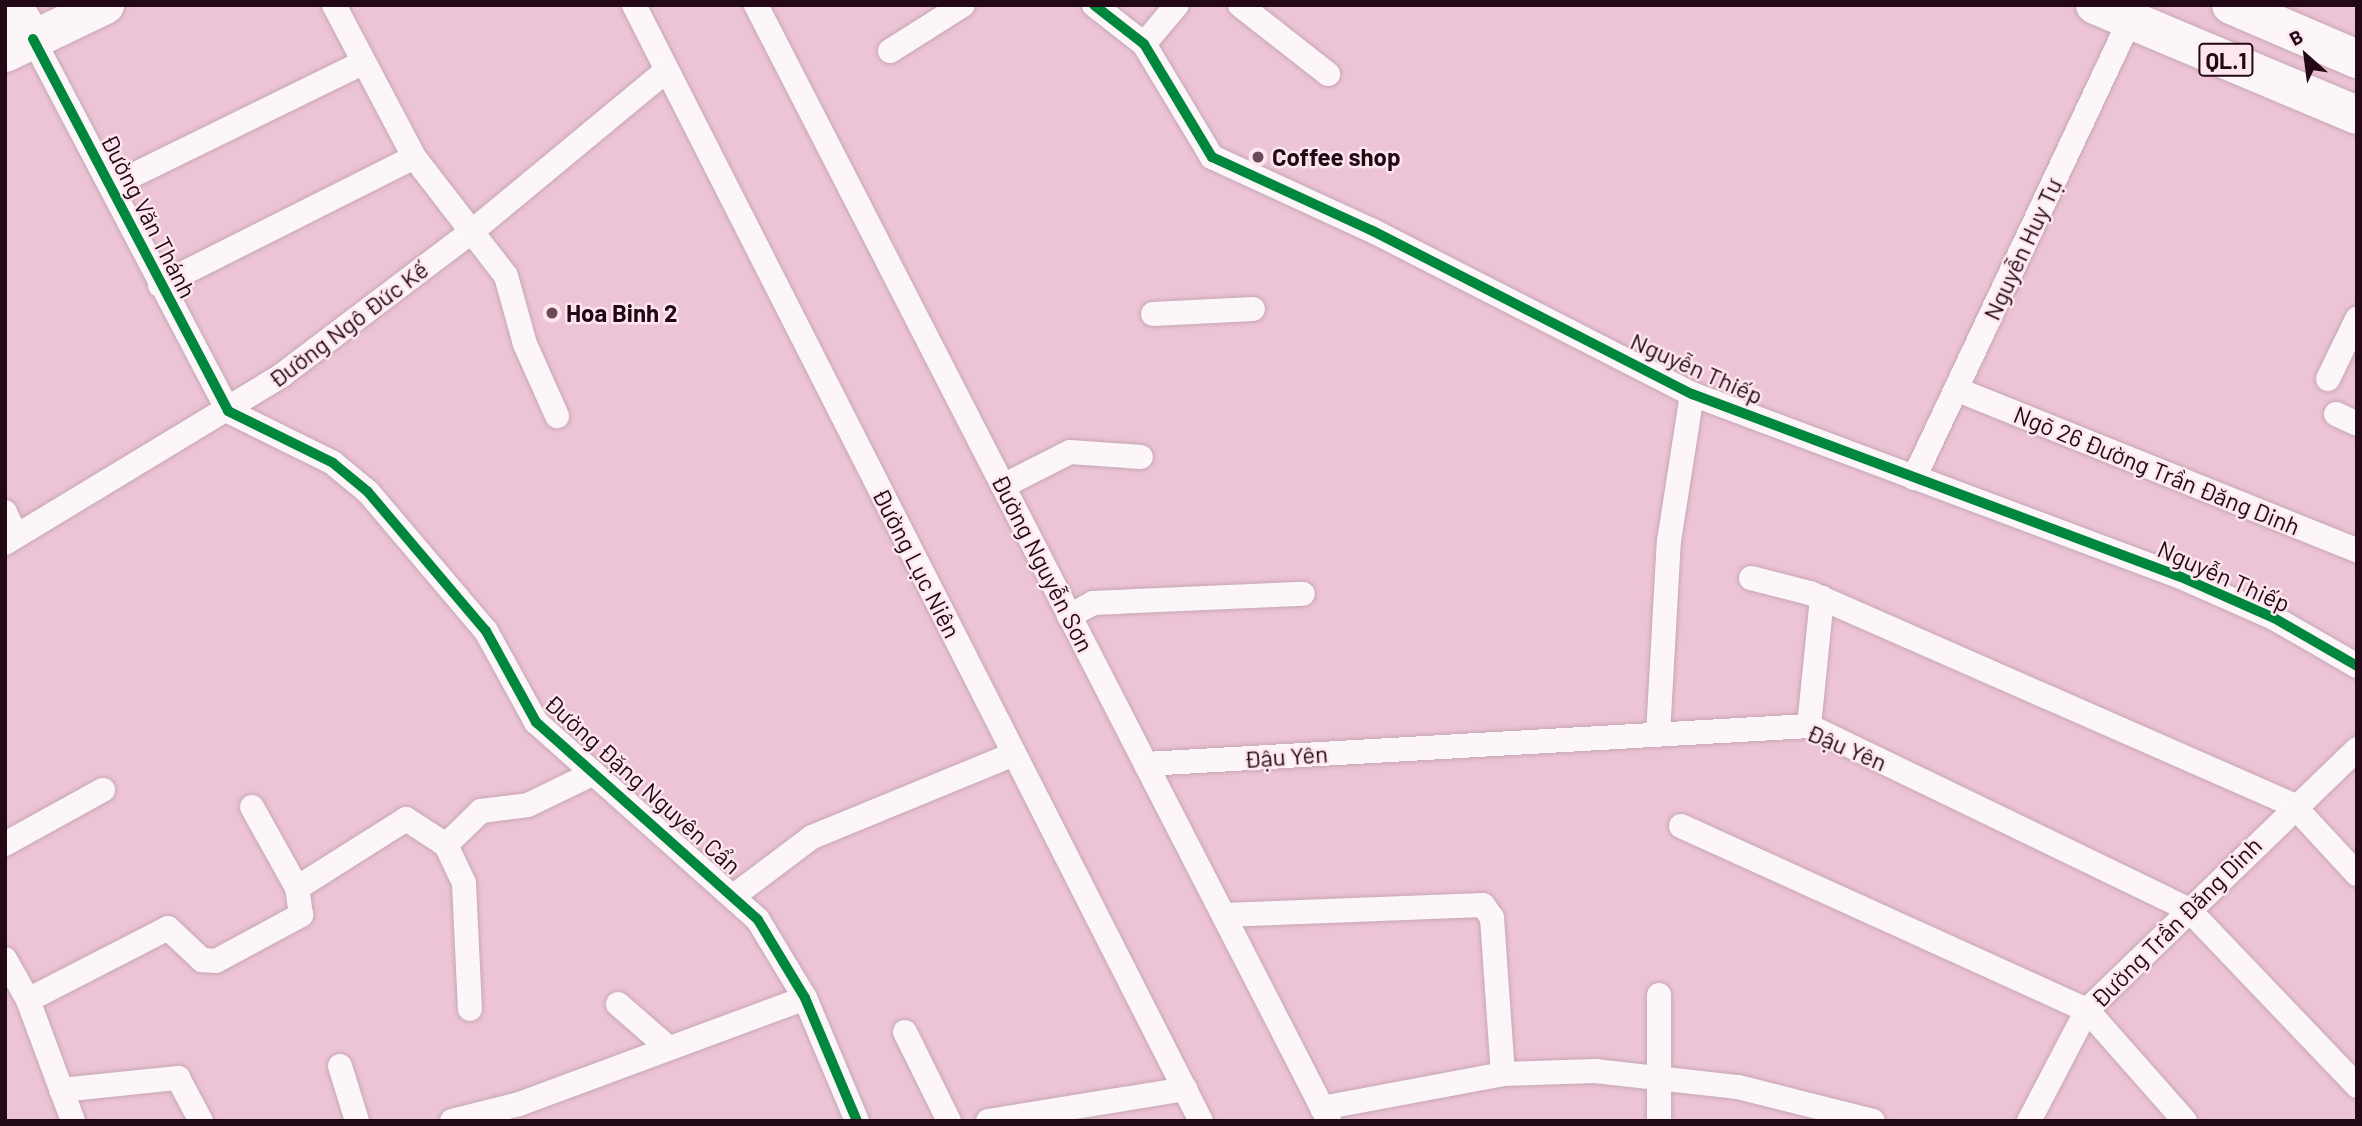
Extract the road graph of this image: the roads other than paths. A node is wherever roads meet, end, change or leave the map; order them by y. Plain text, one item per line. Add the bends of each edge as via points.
1 (105, 5) edge
2 (334, 5) edge
3 (634, 5) edge
4 (756, 5) edge
5 (963, 5) edge
6 (1094, 5) edge
7 (1177, 5) edge
8 (1240, 5) edge
9 (2231, 5) edge
10 (9, 6) edge
11 (2141, 16) edge
12 (1144, 44) junction
13 (19, 46) edge
14 (890, 51) dead end
15 (2357, 59) edge
16 (360, 64) junction
17 (666, 71) junction
18 (1328, 74) dead end
19 (2357, 115) edge
20 (414, 158) junction
21 (111, 186) junction
22 (470, 233) junction
23 (160, 285) junction
24 (1253, 309) dead end
25 (1153, 314) dead end
26 (2357, 319) edge
27 (2328, 379) dead end
28 (1958, 390) junction
29 (1692, 394) junction
30 (228, 411) junction
31 (557, 416) dead end
32 (1141, 457) dead end
33 (1914, 478) junction
34 (1003, 486) junction
35 (5, 512) edge
36 (11, 539) edge
37 (2357, 551) edge
38 (1751, 578) dead end
39 (1303, 594) dead end
40 (1822, 598) junction
41 (1069, 615) junction
42 (2357, 666) edge
43 (1809, 726) junction
44 (1658, 735) junction
45 (2357, 749) edge
46 (1014, 754) junction
47 (1146, 764) junction
48 (594, 773) junction
49 (103, 790) dead end
50 (2292, 805) junction
51 (252, 807) dead end
52 (1681, 826) dead end
53 (5, 844) edge
54 (446, 845) junction
55 (2357, 874) edge
56 (297, 888) junction
57 (735, 895) junction
58 (2188, 909) junction
59 (1224, 915) junction
60 (5, 959) edge
61 (1659, 995) dead end
62 (805, 998) junction
63 (28, 1000) junction
64 (618, 1004) dead end
65 (470, 1009) dead end
66 (2087, 1010) junction
67 (905, 1032) dead end
68 (665, 1045) junction
69 (340, 1066) dead end
70 (1503, 1074) junction
71 (1660, 1076) junction
72 (2357, 1086) edge
73 (1185, 1089) junction
74 (61, 1090) junction
75 (1326, 1114) edge
76 (73, 1121) edge
77 (201, 1121) edge
78 (357, 1121) edge
79 (452, 1121) edge
80 (857, 1121) edge
81 (949, 1121) edge
82 (988, 1121) edge
83 (1201, 1121) edge
84 (1659, 1121) edge
85 (1873, 1121) edge
86 (2029, 1121) edge
87 (2185, 1121) edge

1 - 13 main road
2 - 16 street
3 - 17 street, Đường Lục Niên
4 - 34 street, Đường Nguyễn Sơn
5 - 14 street
6 - 12 street, Nguyễn Thiếp
7 - 12 street
8 - 18 street
9 - 15 main road, QL.1
10 - 13 main road
11 - 19 main road, QL.1
11 - 28 street, Nguyễn Huy Tự
12 - 29 street, Nguyễn Thiếp via 1212,157 1373,231
13 - 21 street, Đường Văn Thánh
16 - 20 street
16 - 21 street
17 - 22 street, Đường Ngô Đức Kế
17 - 46 street, Đường Lục Niên
20 - 22 street
20 - 23 street
21 - 23 street, Đường Văn Thánh
22 - 30 street, Đường Ngô Đức Kế
22 - 31 street via 506,276 525,344
23 - 30 street, Đường Văn Thánh
24 - 25 street
26 - 27 street
28 - 33 street, Nguyễn Huy Tự
28 - 37 street, Ngõ 26 Đường Trần Đăng Dinh
29 - 33 street, Nguyễn Thiếp
29 - 44 street via 1669,541
30 - 36 street, Đường Ngô Đức Kế
30 - 48 street, Đường Đặng Nguyên Cẩn via 333,463 368,492 486,631 536,722
32 - 34 street via 1070,452
33 - 42 street, Nguyễn Thiếp via 2181,577 2274,618
34 - 41 street, Đường Nguyễn Sơn
35 - 36 street
38 - 40 street
39 - 41 street via 1093,603
40 - 43 street
40 - 50 street
41 - 47 street, Đường Nguyễn Sơn
43 - 44 street, Đậu Yên
43 - 58 street, Đậu Yên
44 - 47 street, Đậu Yên
45 - 50 street, Đường Trần Đăng Dinh
46 - 57 street via 812,837
46 - 73 street, Đường Lục Niên
47 - 59 street, Đường Nguyễn Sơn
48 - 54 street via 528,805 481,811
48 - 57 street, Đường Đặng Nguyên Cẩn
49 - 53 street
50 - 55 street
50 - 58 street, Đường Trần Đăng Dinh
51 - 56 street
52 - 66 street
54 - 56 street via 406,819
54 - 65 street via 468,899
56 - 63 street via 301,915 216,961 202,960 167,928
57 - 62 street, Đường Đặng Nguyên Cẩn via 772,939
58 - 66 street, Đường Trần Đăng Dinh
58 - 72 street, Đậu Yên
59 - 70 street via 1483,905 1492,918
59 - 75 street, Đường Nguyễn Sơn
60 - 63 street
61 - 71 street
62 - 68 street
62 - 80 street, Đường Đặng Nguyên Cẩn
63 - 74 street
64 - 68 street
66 - 86 street, Đường Trần Đăng Dinh
66 - 87 street
67 - 81 street
68 - 79 street via 519,1104
69 - 78 street
70 - 71 street
70 - 75 street
71 - 84 street
71 - 85 street via 1738,1087
73 - 82 street
73 - 83 street, Đường Lục Niên
74 - 76 street
74 - 77 street via 178,1078

